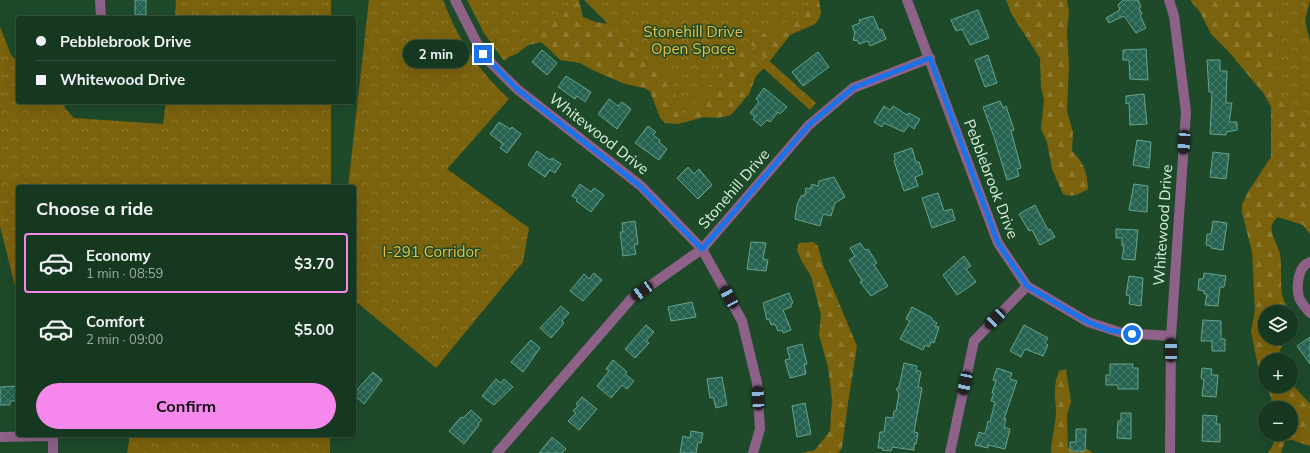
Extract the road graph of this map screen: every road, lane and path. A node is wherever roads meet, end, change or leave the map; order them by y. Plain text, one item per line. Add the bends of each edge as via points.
1 (100, 0) edge
2 (455, 0) edge
3 (907, 0) edge
4 (1169, 0) edge
5 (101, 16) edge
6 (930, 58) junction
7 (702, 249) junction
8 (1308, 262) edge
9 (1027, 286) junction
10 (1310, 313) edge
11 (1171, 336) junction
12 (0, 437) edge
13 (16, 437) edge
14 (53, 437) edge
15 (53, 453) edge
16 (497, 453) edge
17 (753, 453) edge
18 (950, 453) edge
19 (1170, 453) edge

1 - 5 street
2 - 7 street, Whitewood Drive via 483,54 517,89 640,186
3 - 6 street, Pebblebrook Drive
4 - 11 street, Whitewood Drive via 1174,16 1186,112
6 - 7 street, Stonehill Drive via 853,88 809,125
6 - 9 street, Pebblebrook Drive via 998,243
7 - 16 street, Stonehill Drive via 631,299
7 - 17 street, Whitewood Drive via 742,321 757,383 760,429
8 - 10 street via 1297,285 1299,298
9 - 11 street, Pebblebrook Drive via 1095,325 1122,332
9 - 18 street via 974,341
11 - 19 street, Whitewood Drive
12 - 13 street
14 - 15 street

